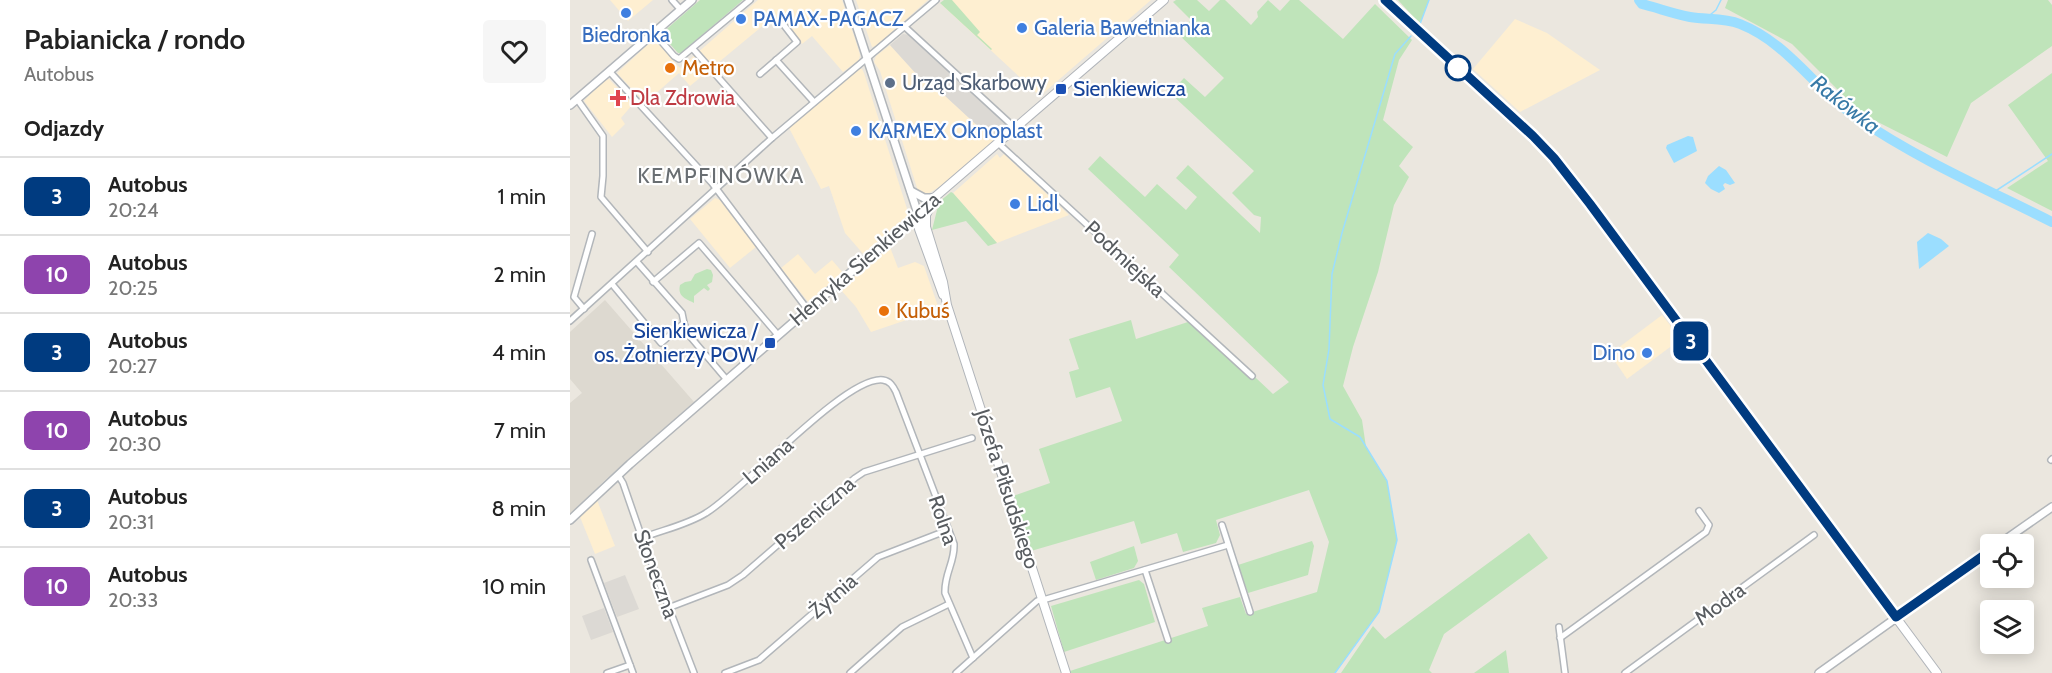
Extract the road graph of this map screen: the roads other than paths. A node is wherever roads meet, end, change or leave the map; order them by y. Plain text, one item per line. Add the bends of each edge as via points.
1 (672, 0) edge
2 (692, 0) edge
3 (750, 0) edge
4 (848, 0) edge
5 (936, 0) edge
6 (1164, 0) edge
7 (1384, 0) edge
8 (681, 10) junction
9 (780, 20) dead end
10 (905, 27) junction
11 (654, 33) junction
12 (693, 49) junction
13 (867, 58) junction
14 (776, 60) junction
15 (609, 71) junction
16 (760, 74) dead end
17 (577, 99) junction
18 (814, 102) junction
19 (570, 105) edge
20 (1015, 128) junction
21 (772, 138) junction
22 (998, 143) junction
23 (717, 188) junction
24 (910, 191) junction
25 (934, 198) junction
26 (918, 214) junction
27 (906, 224) junction
28 (923, 230) junction
29 (591, 234) dead end
30 (648, 252) junction
31 (637, 262) junction
32 (653, 282) junction
33 (612, 284) junction
34 (584, 309) junction
35 (808, 310) junction
36 (570, 321) edge
37 (684, 323) junction
38 (778, 335) junction
39 (1252, 376) dead end
40 (727, 380) junction
41 (890, 382) joint
42 (972, 438) dead end
43 (919, 455) junction
44 (618, 475) junction
45 (2052, 507) edge
46 (1699, 511) dead end
47 (570, 520) edge
48 (1222, 525) dead end
49 (948, 530) junction
50 (2013, 534) edge
51 (1814, 536) dead end
52 (642, 538) junction
53 (1228, 545) junction
54 (1980, 558) edge
55 (591, 560) dead end
56 (1145, 570) junction
57 (1042, 600) junction
58 (949, 604) junction
59 (668, 608) junction
60 (1250, 612) dead end
61 (1896, 617) junction
62 (1559, 627) dead end
63 (1560, 638) junction
64 (1168, 640) dead end
65 (973, 658) junction
66 (630, 665) junction
67 (693, 671) edge
68 (608, 673) edge
69 (633, 673) edge
70 (686, 673) edge
71 (725, 673) edge
72 (850, 673) edge
73 (956, 673) edge
74 (1066, 673) edge
75 (1565, 673) edge
76 (1625, 673) edge
77 (1819, 673) edge
78 (1937, 673) edge

1 - 8 street
2 - 8 street
3 - 12 street
4 - 13 street, Józefa Piłsudskiego
5 - 10 street
6 - 20 main road, Henryka Sienkiewicza
7 - 61 main road via 1554,158
8 - 11 street
9 - 14 street via 797,42
10 - 13 street
10 - 20 street
11 - 12 street via 676,58
11 - 15 street
12 - 21 street
13 - 18 street
13 - 24 street, Józefa Piłsudskiego
14 - 16 street
14 - 18 street
15 - 17 street
15 - 23 street
17 - 19 street
17 - 30 street via 603,136 601,197
18 - 21 street
20 - 22 main road, Henryka Sienkiewicza
21 - 23 street
22 - 25 main road, Henryka Sienkiewicza
22 - 39 street, Podmiejska
23 - 30 street
23 - 35 street
24 - 25 street
24 - 26 street, Józefa Piłsudskiego
25 - 26 main road, Henryka Sienkiewicza
25 - 28 main road
26 - 27 street, Henryka Sienkiewicza
26 - 28 main road, Józefa Piłsudskiego
27 - 28 street
27 - 35 street, Henryka Sienkiewicza
28 - 57 main road, Józefa Piłsudskiego via 944,282 947,305
29 - 34 street via 574,297
30 - 31 street
31 - 32 street
31 - 33 street
32 - 37 street via 682,313
32 - 38 street via 699,243
33 - 34 street
33 - 37 street via 661,343
34 - 36 street
35 - 38 street, Henryka Sienkiewicza
37 - 40 street via 688,334
38 - 40 street, Henryka Sienkiewicza
40 - 44 street, Henryka Sienkiewicza
41 - 43 street, Rolna
41 - 52 street, Lniana via 878,380 845,394 704,515
42 - 43 street, Pszeniczna
43 - 49 street, Rolna
43 - 59 street, Pszeniczna via 864,472 743,575 728,585
44 - 47 street, Henryka Sienkiewicza
44 - 52 street, Słoneczna
45 - 50 street
46 - 63 street via 1709,525 1706,532
48 - 53 street
49 - 58 street, Rolna via 954,544 944,582
49 - 71 street, Żytnia via 878,557 759,660
51 - 76 street, Modra
52 - 59 street, Słoneczna
53 - 56 street
53 - 60 street
54 - 61 street
55 - 66 street
56 - 57 street
56 - 64 street
57 - 65 street
57 - 74 main road, Józefa Piłsudskiego
58 - 65 street, Rolna
58 - 72 street via 902,627
59 - 67 street, Słoneczna
61 - 77 street
61 - 78 main road
62 - 63 street
63 - 75 street
65 - 73 street
66 - 68 street
66 - 69 street
67 - 70 street

